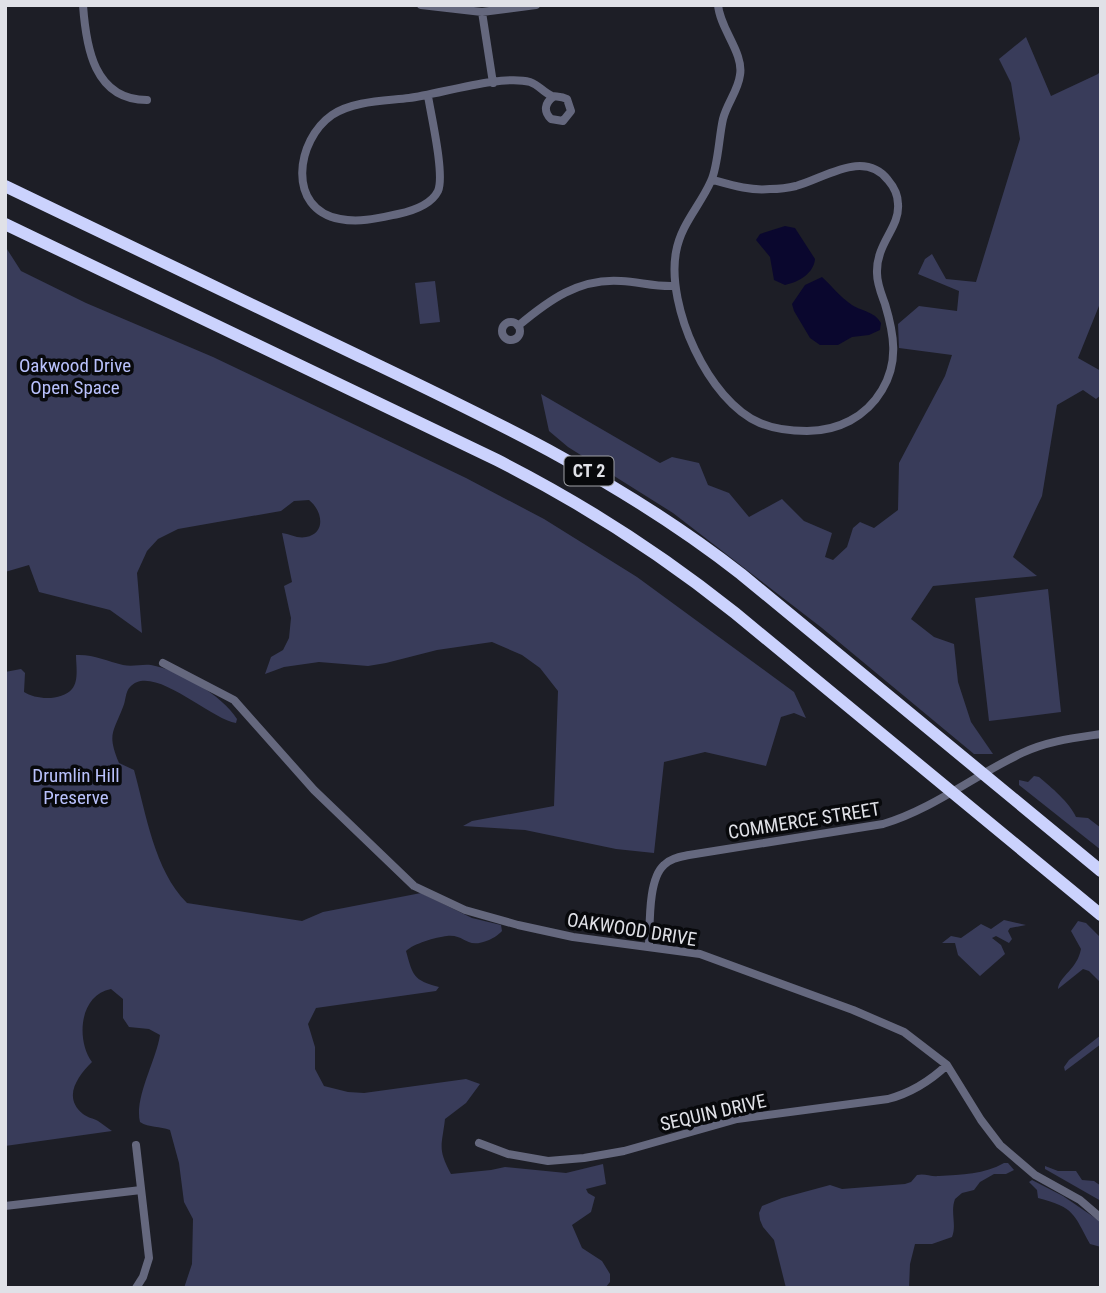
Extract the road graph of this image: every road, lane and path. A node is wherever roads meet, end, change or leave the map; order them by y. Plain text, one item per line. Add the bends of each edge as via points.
1 (83, 5) edge
2 (421, 5) edge
3 (536, 5) edge
4 (718, 5) edge
5 (482, 12) junction
6 (493, 83) junction
7 (428, 96) junction
8 (553, 97) dead end
9 (147, 100) dead end
10 (712, 180) junction
11 (5, 186) edge
12 (5, 224) edge
13 (675, 286) junction
14 (518, 326) dead end
15 (163, 663) dead end
16 (1101, 734) edge
17 (1101, 871) edge
18 (1101, 915) edge
19 (649, 945) junction
20 (947, 1065) junction
21 (479, 1143) dead end
22 (136, 1145) dead end
23 (141, 1190) junction
24 (5, 1206) edge
25 (1101, 1218) edge
26 (136, 1288) edge

1 - 9 street via 85,36 106,84 122,97
2 - 5 street
3 - 5 street
4 - 10 street via 741,71 724,115
5 - 6 street
6 - 7 street
6 - 8 street via 528,81
7 - 7 street via 357,105 333,115 315,131 302,162 301,181 307,197 322,211 349,220 412,211 426,203 438,191 440,177
10 - 13 street via 687,220 676,251
10 - 13 street via 769,190 862,165 883,173 894,187 899,205 896,223 883,242 877,263 877,282 893,335 888,380 874,403 851,421 824,431 792,431 759,423 727,400 700,361
11 - 17 highway, CT 2 via 510,428 631,496 748,579
12 - 18 highway, CT 2 via 505,464 624,532 743,619
13 - 14 street via 601,280 573,288
15 - 19 street, OAKWOOD DRIVE via 234,700 314,789 414,886 465,909 518,925 573,937
16 - 19 street, COMMERCE STREET via 1046,744 907,816 876,826 670,860 654,881
19 - 20 street, OAKWOOD DRIVE via 700,954 853,1010 904,1032
20 - 21 street, SEQUIN DRIVE via 907,1094 888,1100 737,1119 584,1158 548,1161
20 - 25 street, OAKWOOD DRIVE via 1000,1145 1035,1175 1080,1200
22 - 23 street
23 - 24 street
23 - 26 street via 149,1258

